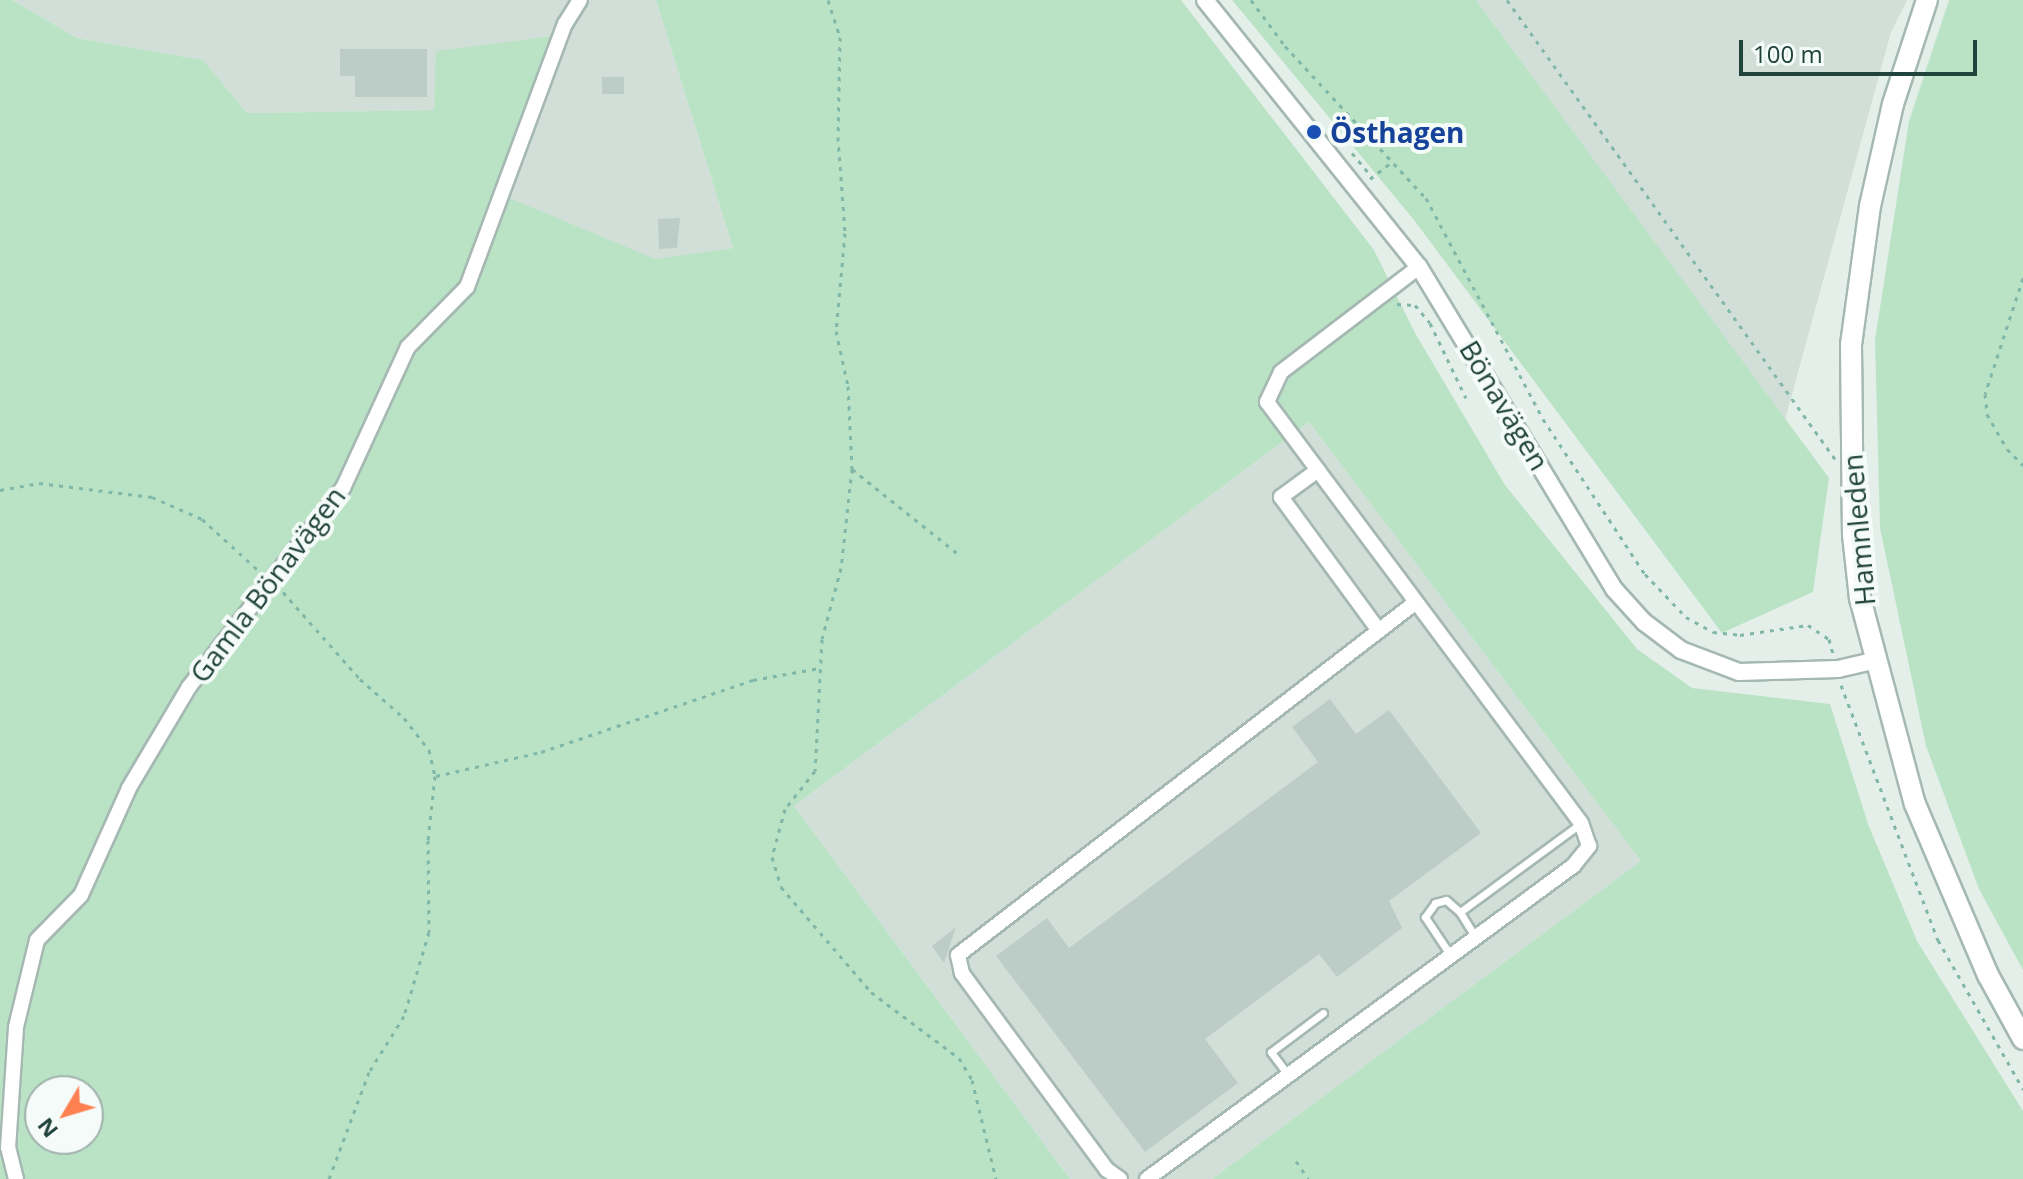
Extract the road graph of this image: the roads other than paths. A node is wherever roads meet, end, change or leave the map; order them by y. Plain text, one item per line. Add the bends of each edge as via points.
1 (580, 0) edge
2 (1205, 0) edge
3 (1927, 0) edge
4 (1419, 267) junction
5 (1318, 470) junction
6 (1416, 602) junction
7 (1379, 631) junction
8 (1876, 660) junction
9 (1581, 823) junction
10 (1460, 912) junction
11 (1476, 938) junction
12 (1451, 956) junction
13 (1323, 1013) dead end
14 (2023, 1039) edge
15 (1291, 1078) junction
16 (16, 1179) edge
17 (1120, 1179) edge
18 (1147, 1179) edge

1 - 16 street, Gamla Bönavägen via 565,24 467,287 408,347 343,488 189,687 129,788 81,895 37,940 16,1027 8,1148
2 - 4 street, Bönavägen
3 - 8 main road, Hamnleden via 1893,104 1870,206 1851,345 1850,479 1860,598
4 - 5 street via 1281,372 1267,402
4 - 8 street, Bönavägen via 1614,589 1644,622 1681,650 1739,672 1838,669
5 - 6 street
5 - 7 street via 1281,497
6 - 7 street
6 - 9 street
7 - 17 street via 958,955 962,973 1107,1170
8 - 14 main road, Hamnleden via 1915,804 1988,975
9 - 10 lane
9 - 11 street via 1589,846 1573,866
10 - 11 lane
10 - 12 lane via 1446,900 1435,903 1425,917
11 - 12 street
12 - 15 street
13 - 15 lane via 1271,1052
15 - 18 street

